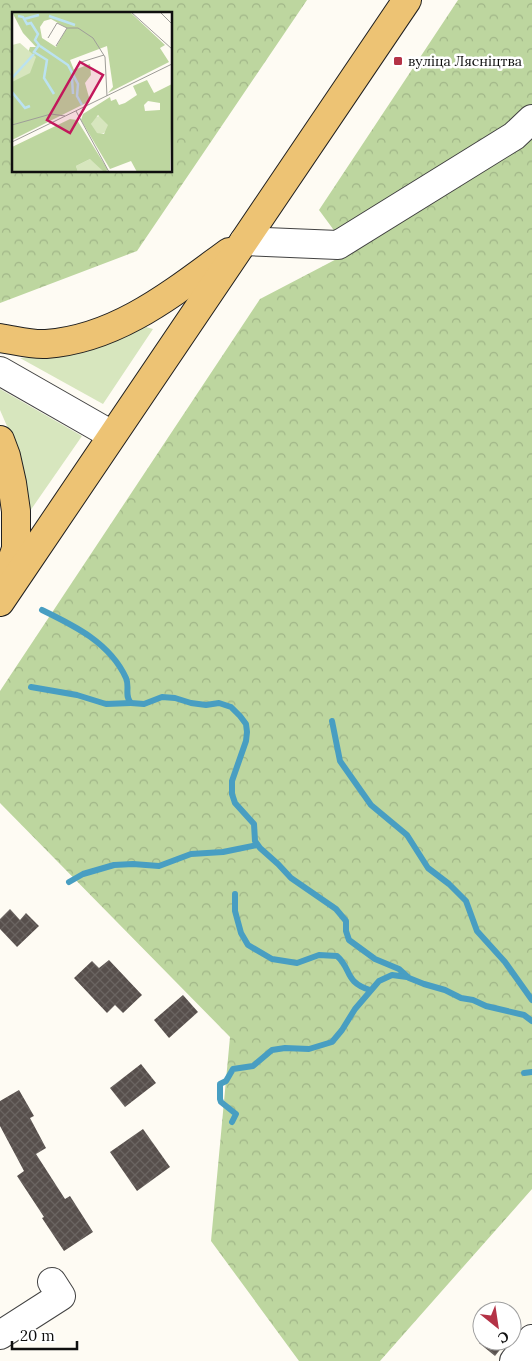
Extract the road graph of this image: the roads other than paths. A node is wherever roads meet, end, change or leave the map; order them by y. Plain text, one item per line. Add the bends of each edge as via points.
1 (407, 0) edge
2 (532, 119) edge
3 (244, 241) junction
4 (0, 338) edge
5 (0, 371) edge
6 (112, 435) junction
7 (0, 440) edge
8 (0, 594) edge
9 (0, 602) edge
10 (52, 1282) dead end
11 (0, 1335) edge
12 (532, 1339) edge
13 (514, 1361) edge

1 - 3 main road
2 - 3 street via 514,136 338,245
3 - 4 main road via 170,295 115,327 81,338 44,344
3 - 6 main road
5 - 6 street
6 - 9 main road
7 - 8 main road via 16,511 16,549
10 - 11 street via 61,1296
12 - 13 street

